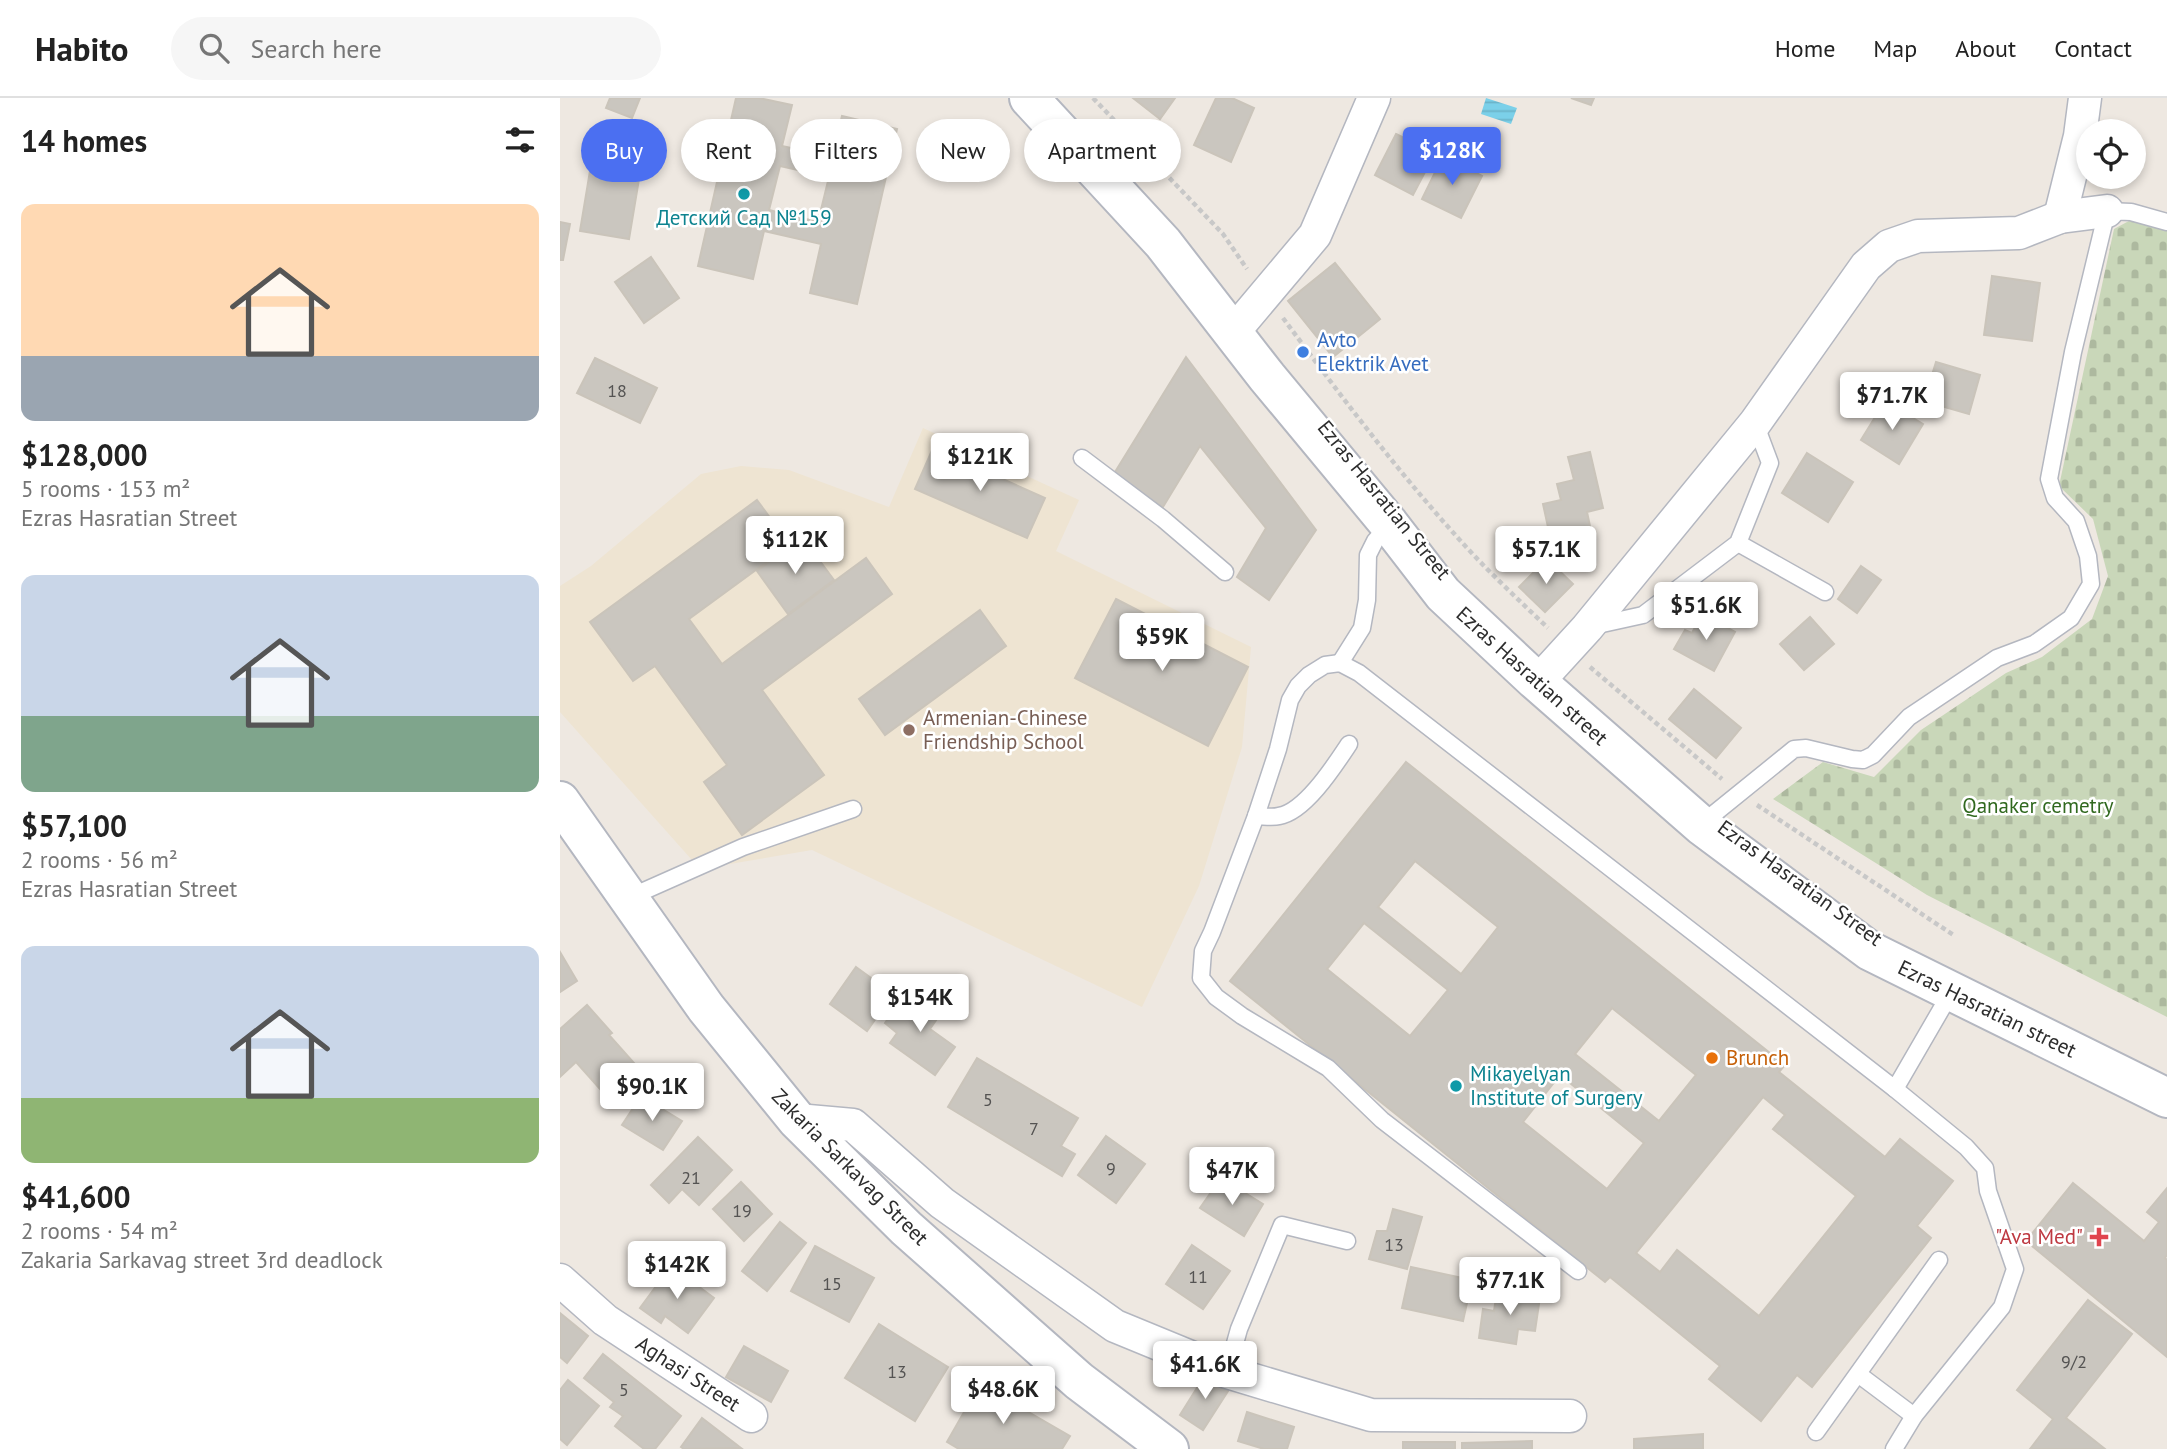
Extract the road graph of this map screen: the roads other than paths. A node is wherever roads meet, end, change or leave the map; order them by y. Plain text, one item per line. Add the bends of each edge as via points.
1 (1029, 98) edge
2 (1046, 98) edge
3 (1374, 98) edge
4 (2085, 98) edge
5 (2107, 211) junction
6 (2060, 217) junction
7 (2167, 222) edge
8 (1241, 323) junction
9 (1755, 423) junction
10 (1082, 458) dead end
11 (1393, 520) junction
12 (1738, 543) junction
13 (1225, 572) dead end
14 (1825, 592) dead end
15 (1567, 650) junction
16 (1340, 663) junction
17 (1349, 744) dead end
18 (560, 800) edge
19 (853, 809) dead end
20 (1256, 816) junction
21 (1710, 817) junction
22 (628, 898) junction
23 (1954, 987) junction
24 (2167, 1085) edge
25 (1895, 1089) junction
26 (2167, 1098) edge
27 (797, 1120) junction
28 (1347, 1241) dead end
29 (1939, 1260) dead end
30 (1578, 1271) dead end
31 (560, 1280) edge
32 (1227, 1372) junction
33 (1858, 1374) junction
34 (751, 1416) dead end
35 (1570, 1416) dead end
36 (1914, 1416) junction
37 (1816, 1432) dead end
38 (1169, 1449) edge
39 (1894, 1449) edge

1 - 11 street, Ezras Hasratian street via 1163,243 1267,377
2 - 8 street, Ezras Hasratian Street via 1168,232
3 - 8 street via 1315,235
4 - 6 street
5 - 6 street
5 - 7 lane
5 - 21 lane via 2049,479 2055,498 2076,520 2088,556 2091,584 2071,618 2034,644 1997,658 1909,717 1873,755 1863,760 1794,749
6 - 9 street via 2018,233 1917,236 1889,246 1866,266
8 - 11 street, Ezras Hasratian Street
9 - 12 lane via 1770,463
9 - 15 street
10 - 13 lane
11 - 15 street, Ezras Hasratian Street via 1451,584
11 - 16 lane via 1368,555 1362,628
11 - 23 street, Ezras Hasratian street via 1443,594 1702,827 1870,951
12 - 14 lane
12 - 15 lane via 1643,615
15 - 21 street, Ezras Hasratian Street
16 - 20 lane via 1325,665 1298,686
16 - 25 lane via 1359,673
17 - 20 lane via 1303,803 1281,817
18 - 22 street, Zakaria Sarkavag Street
19 - 22 lane via 743,847
20 - 30 lane via 1203,951 1201,978 1216,997 1242,1016 1328,1068 1382,1120
21 - 23 street, Ezras Hasratian Street via 1874,940
22 - 27 street, Zakaria Sarkavag Street via 706,1008
23 - 24 street, Ezras Hasratian Street
23 - 25 lane
23 - 26 street, Ezras Hasratian street
25 - 36 lane via 1966,1147 1984,1168 2015,1269 2002,1307
27 - 32 street via 853,1125 942,1203 1115,1326
27 - 38 street, Zakaria Sarkavag Street via 977,1291 1079,1381
28 - 32 lane via 1282,1224 1239,1329
29 - 33 lane
31 - 34 street, Aghasi Street via 605,1320
32 - 35 street via 1371,1415
33 - 36 lane
33 - 37 lane
36 - 39 lane

